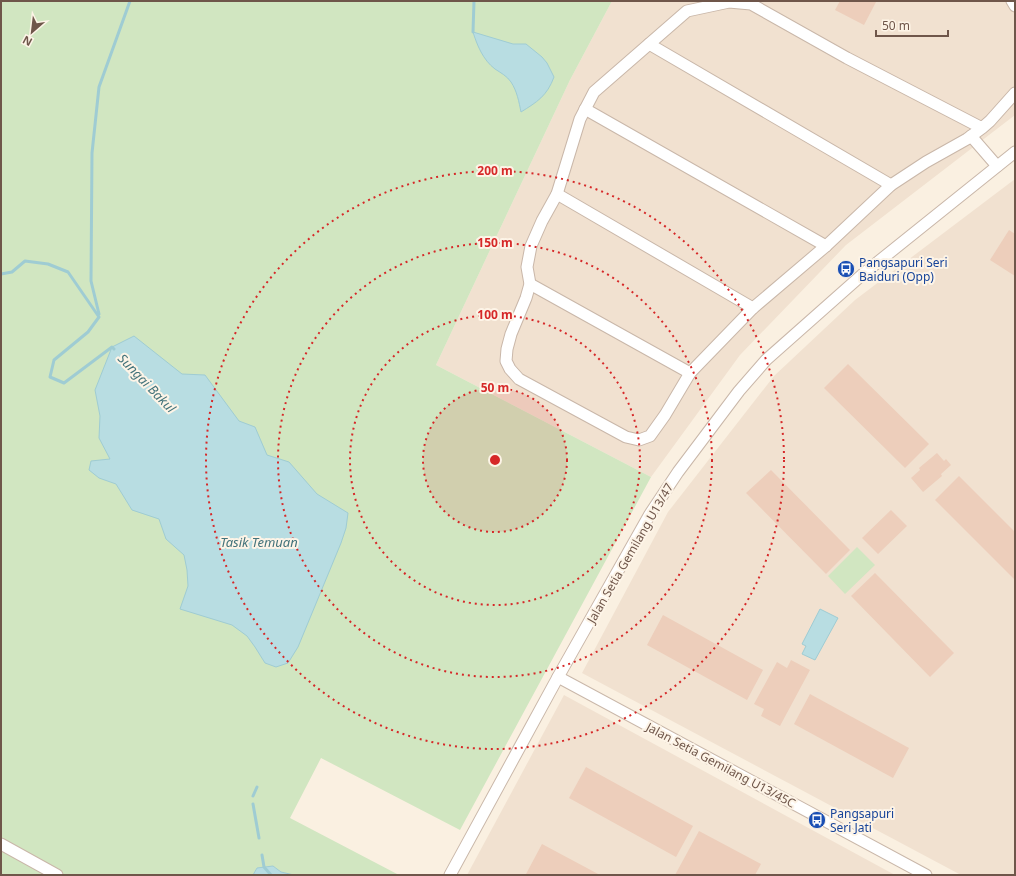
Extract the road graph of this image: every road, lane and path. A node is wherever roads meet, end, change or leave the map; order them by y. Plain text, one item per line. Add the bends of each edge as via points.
1 (1012, 1) edge
2 (1015, 6) edge
3 (649, 44) junction
4 (1015, 92) edge
5 (585, 109) junction
6 (982, 128) junction
7 (971, 136) junction
8 (1015, 152) edge
9 (997, 166) junction
10 (892, 185) junction
11 (557, 194) junction
12 (826, 246) junction
13 (530, 284) junction
14 (753, 308) junction
15 (690, 373) junction
16 (558, 677) junction
17 (1, 844) edge
18 (57, 875) edge
19 (450, 875) edge
20 (926, 875) edge

1 - 2 street
3 - 5 street via 594,92
3 - 6 street via 687,11 729,2 751,4 854,62
3 - 10 street
4 - 6 street
5 - 11 street
5 - 12 street
6 - 7 street
7 - 9 street
7 - 10 street
8 - 9 street, Jalan Setia Gemilang U13/47
9 - 16 street, Jalan Setia Gemilang U13/47 via 862,274 766,360 739,391 650,514
10 - 12 street
11 - 13 street via 531,246 527,267
11 - 14 street
12 - 14 street
13 - 15 street
13 - 15 street via 507,349 506,361 519,379 626,437 639,440 650,436
14 - 15 street
16 - 19 street, Jalan Setia Gemilang U13/47
16 - 20 street, Jalan Setia Gemilang U13/45C
17 - 18 street

